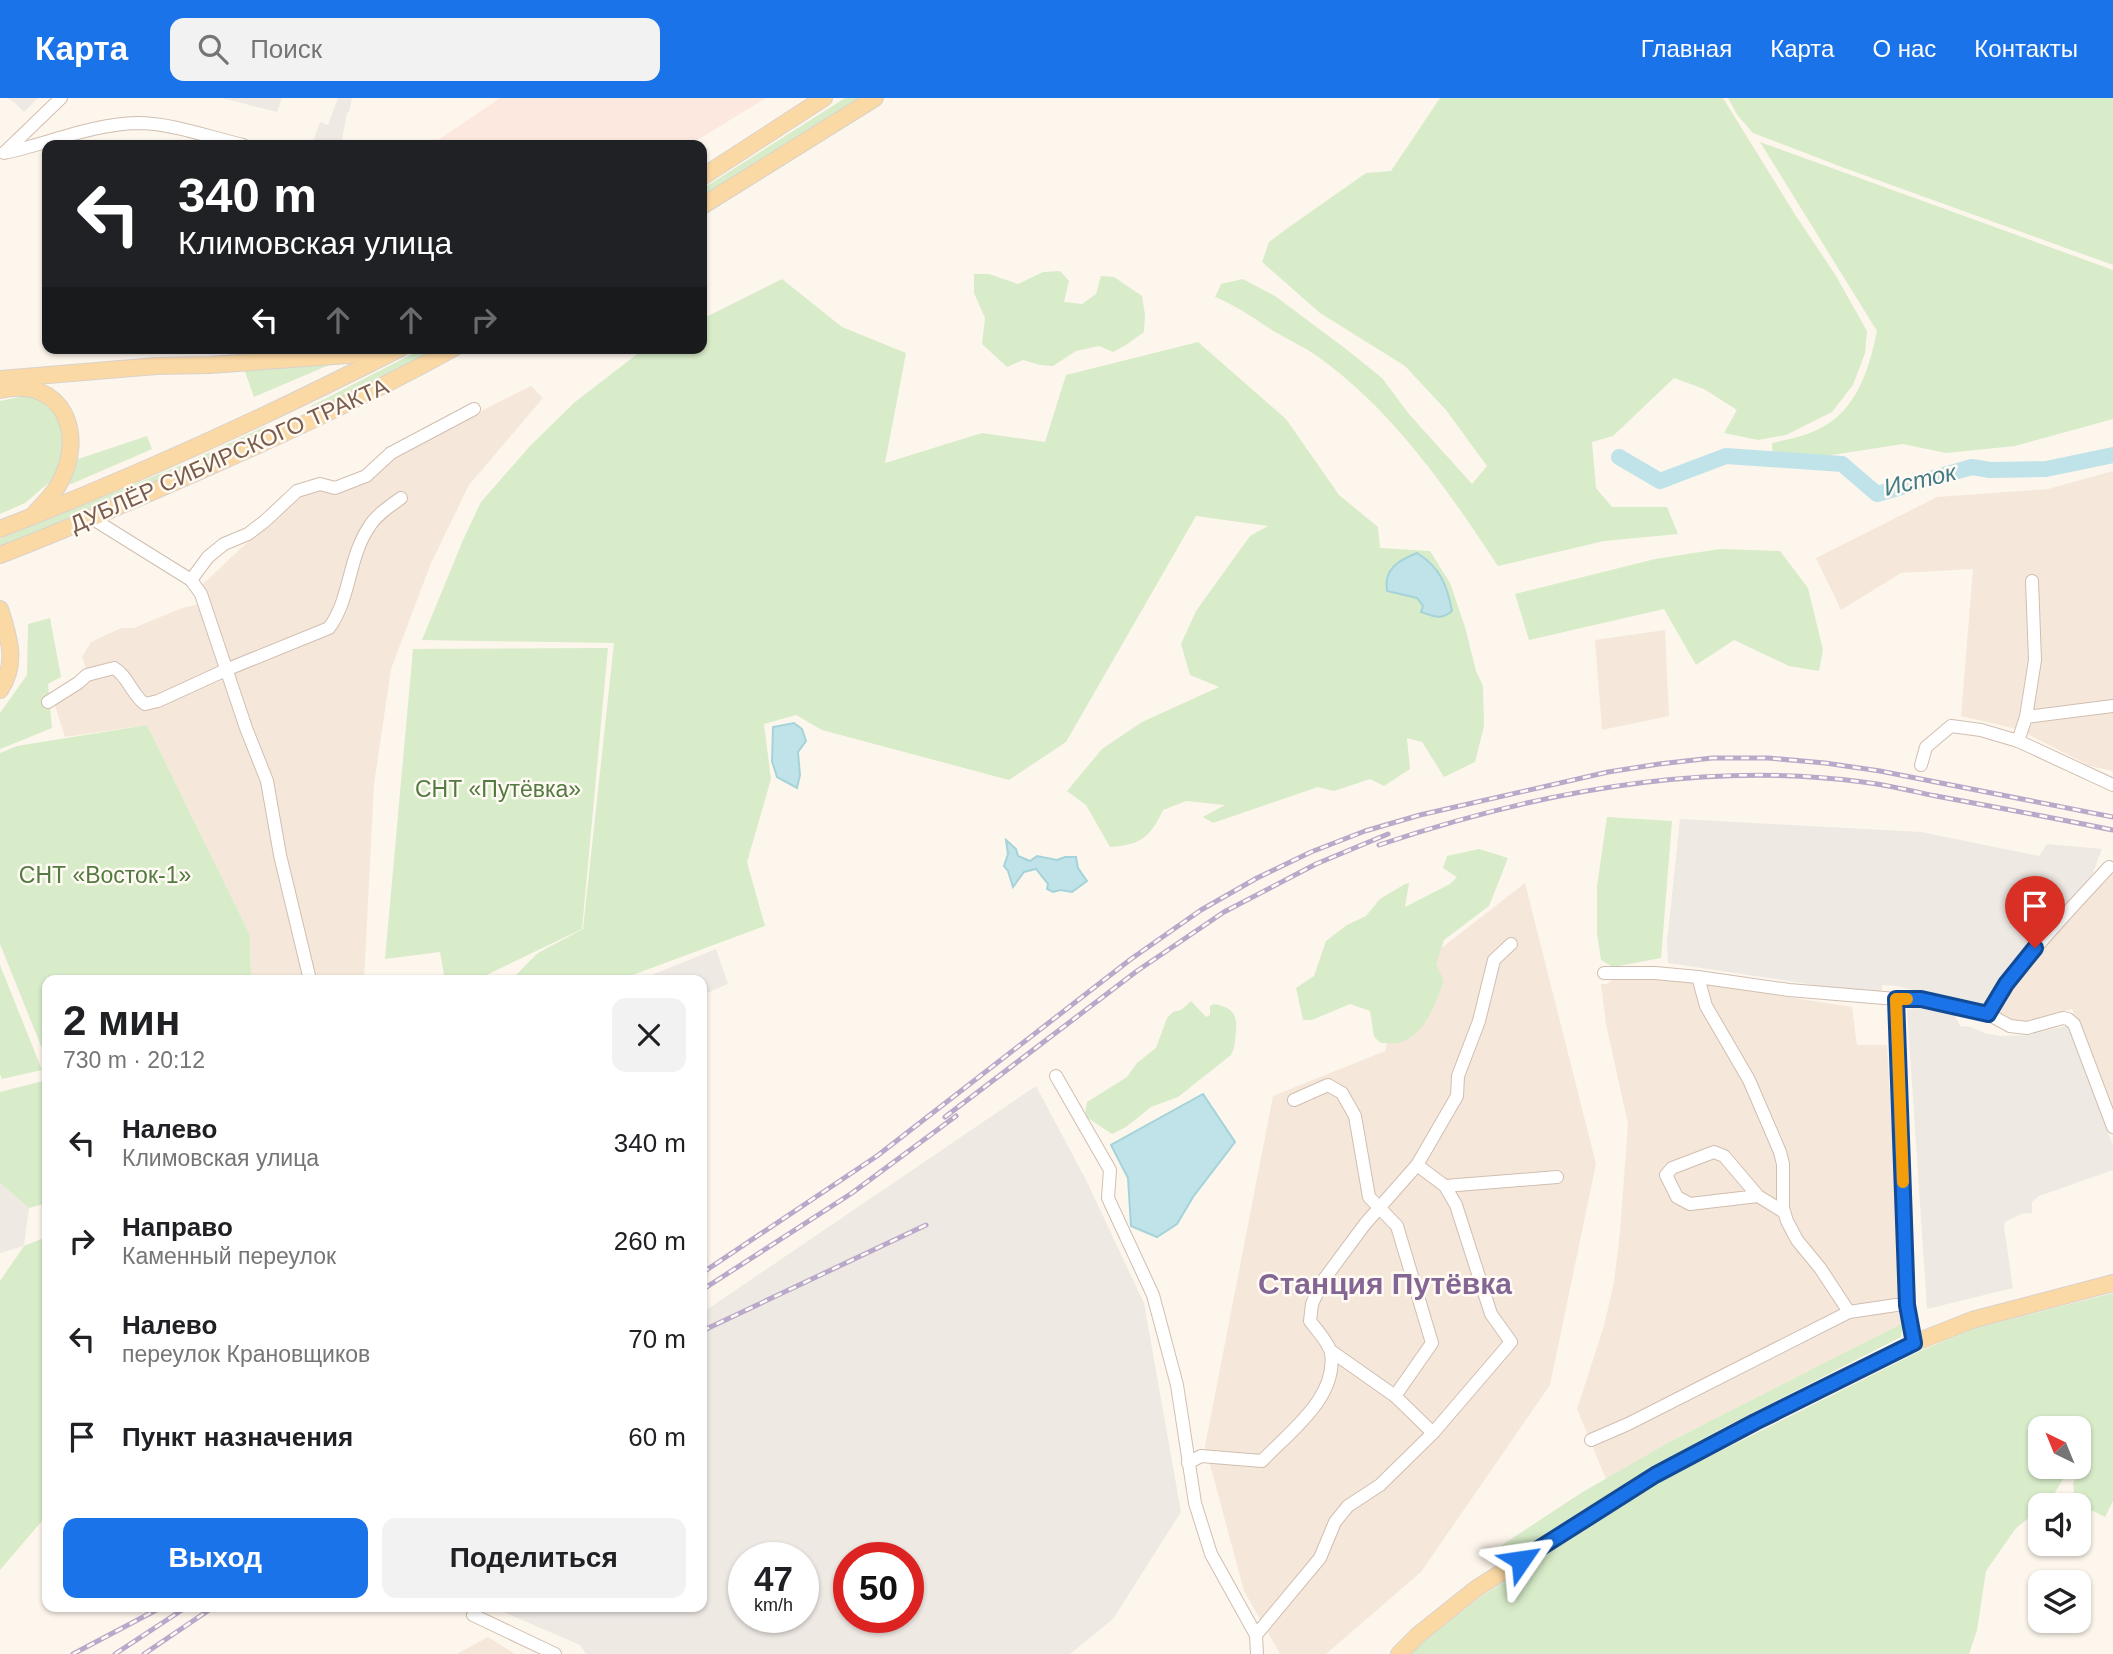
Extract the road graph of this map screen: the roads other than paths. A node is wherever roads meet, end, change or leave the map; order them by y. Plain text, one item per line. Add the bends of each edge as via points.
1 (61, 98) edge
2 (824, 98) edge
3 (875, 98) edge
4 (58, 140) edge
5 (223, 140) edge
6 (42, 144) edge
7 (2, 155) edge
8 (707, 174) edge
9 (707, 203) edge
10 (354, 354) edge
11 (389, 354) edge
12 (442, 354) edge
13 (0, 379) edge
14 (0, 390) edge
15 (474, 408) dead end
16 (401, 498) dead end
17 (31, 517) junction
18 (93, 519) junction
19 (0, 529) edge
20 (0, 555) edge
21 (188, 577) junction
22 (2032, 581) dead end
23 (0, 609) edge
24 (228, 669) junction
25 (0, 690) edge
26 (48, 702) dead end
27 (2113, 706) edge
28 (2026, 717) junction
29 (2018, 741) junction
30 (1921, 765) dead end
31 (2113, 785) edge
32 (2109, 867) dead end
33 (1511, 944) dead end
34 (1604, 973) dead end
35 (309, 975) edge
36 (1698, 977) junction
37 (1896, 999) junction
38 (1988, 1014) junction
39 (1056, 1076) dead end
40 (1294, 1100) dead end
41 (2112, 1123) edge
42 (1417, 1165) junction
43 (1557, 1177) dead end
44 (1445, 1186) junction
45 (1758, 1196) junction
46 (1380, 1209) junction
47 (1784, 1212) junction
48 (2113, 1283) edge
49 (1907, 1305) junction
50 (1849, 1312) junction
51 (1914, 1343) junction
52 (1331, 1351) junction
53 (1395, 1396) junction
54 (1433, 1433) junction
55 (1591, 1440) dead end
56 (1188, 1464) junction
57 (473, 1615) dead end
58 (1256, 1635) junction
59 (555, 1654) edge
60 (1257, 1654) edge
61 (1399, 1654) edge

1 - 7 street
2 - 8 main road
3 - 9 main road
4 - 5 street via 136,123
6 - 7 street
10 - 13 main road
11 - 17 main road, ДУБЛЁР СИБИРСКОГО ТРАКТА via 211,440
12 - 18 main road, ДУБЛЁР СИБИРСКОГО ТРАКТА via 342,406
14 - 17 main road via 22,387 42,392 59,405 69,425 71,450 59,484
15 - 21 street via 391,453 366,476 335,488 320,484 296,491 265,521 224,544
16 - 24 street via 370,525 357,550 338,616 329,628
17 - 19 main road, ДУБЛЁР СИБИРСКОГО ТРАКТА
18 - 20 main road, ДУБЛЁР СИБИРСКОГО ТРАКТА
18 - 21 street
21 - 24 street via 201,594
22 - 28 street via 2035,660
23 - 25 main road via 12,662
24 - 26 street via 145,704 114,668 87,675
24 - 35 street via 267,782
27 - 28 street
28 - 29 street
29 - 30 street via 1951,726 1926,747
29 - 31 street
32 - 38 street via 2035,948
33 - 42 street via 1494,960 1479,1021 1458,1076 1457,1096
34 - 36 street
36 - 37 street
36 - 47 street via 1706,1006 1749,1080 1780,1152
37 - 38 street via 1921,999
37 - 49 street
38 - 41 street via 2010,1026 2027,1028 2063,1018 2074,1024
39 - 56 street via 1110,1170 1108,1198 1153,1295 1177,1385
40 - 46 street via 1328,1085 1342,1093 1356,1116 1369,1197
42 - 44 street
42 - 46 street
43 - 44 street
44 - 54 street via 1456,1205 1491,1314 1511,1342
45 - 45 street via 1690,1204 1677,1197 1666,1175 1672,1168 1719,1152
45 - 47 street
46 - 52 street via 1345,1249 1311,1304 1310,1321
46 - 53 street via 1396,1226 1432,1343
47 - 50 street via 1797,1240
48 - 51 main road via 1972,1320
49 - 50 street
49 - 51 street
50 - 55 street
51 - 61 main road via 1655,1475 1477,1588
52 - 53 street
52 - 56 street via 1329,1382 1312,1411 1262,1461 1201,1456
53 - 54 street
54 - 58 street via 1380,1485 1348,1506 1335,1521 1320,1558
56 - 58 street via 1211,1554
57 - 59 street
58 - 60 street

